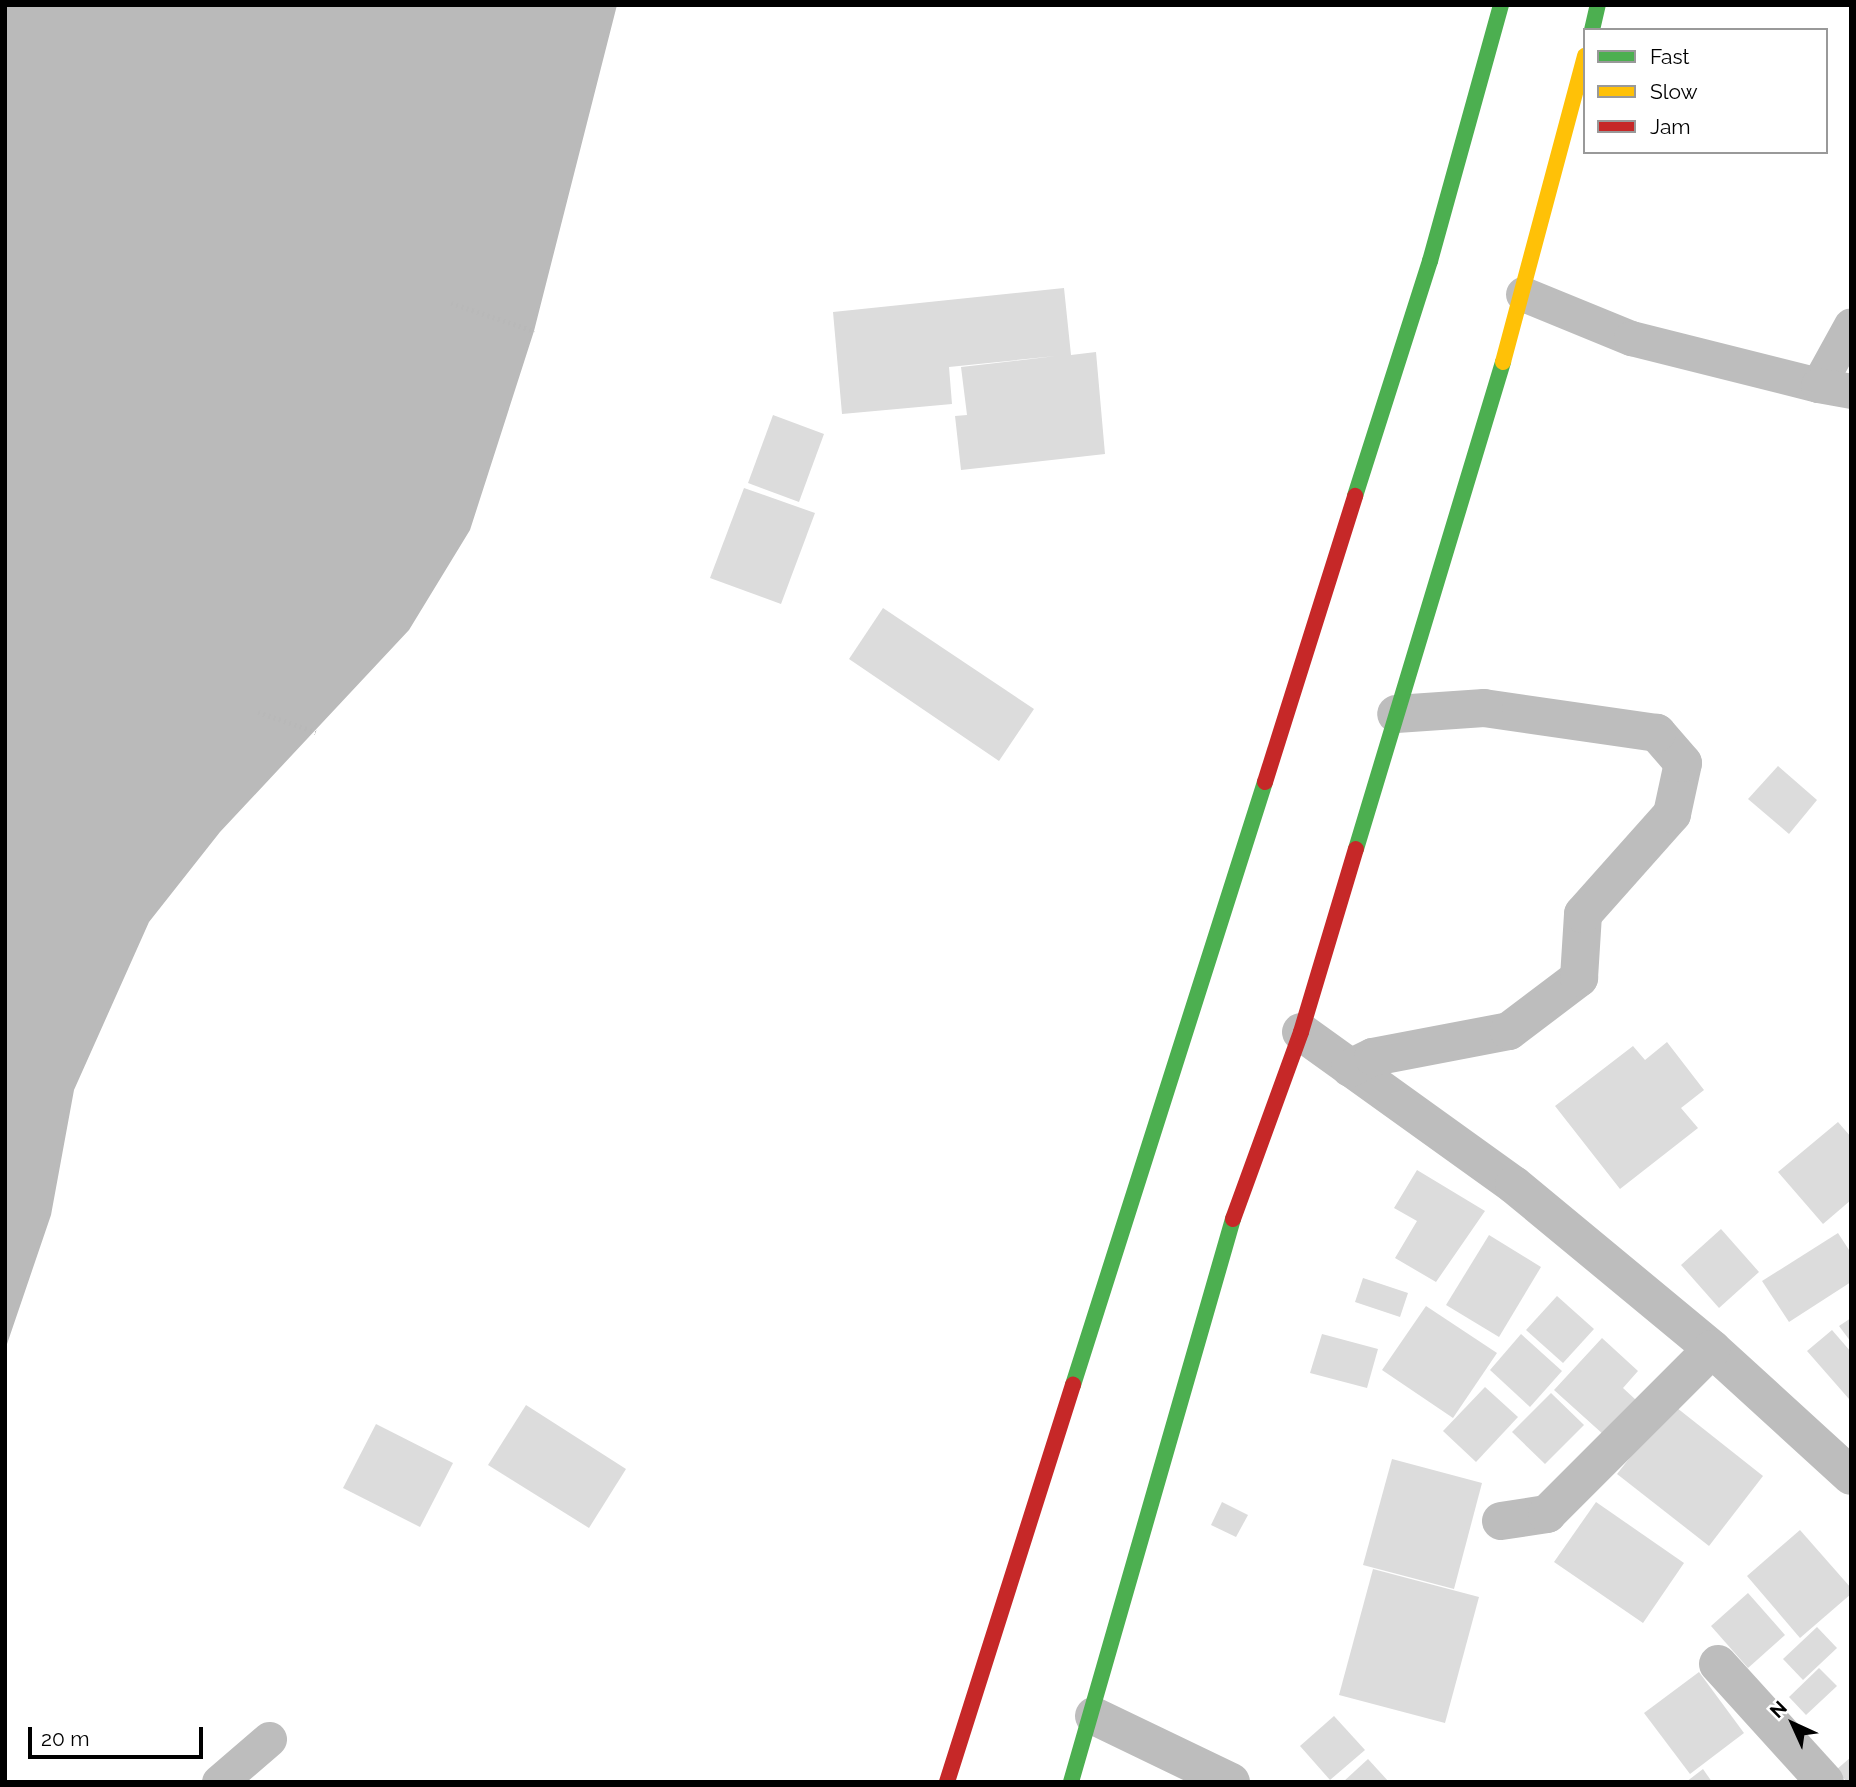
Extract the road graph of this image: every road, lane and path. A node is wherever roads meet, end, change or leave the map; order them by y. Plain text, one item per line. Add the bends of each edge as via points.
1 (1502, 5) edge
2 (1598, 5) edge
3 (1592, 28) edge
4 (1583, 64) edge
5 (1523, 294) junction
6 (451, 303) dead end
7 (1851, 325) edge
8 (534, 331) dead end
9 (1835, 388) edge
10 (258, 712) dead end
11 (1396, 714) junction
12 (316, 732) dead end
13 (1301, 1032) junction
14 (1350, 1068) junction
15 (1712, 1349) junction
16 (1851, 1476) edge
17 (1502, 1521) dead end
18 (1718, 1664) dead end
19 (1094, 1716) junction
20 (269, 1739) dead end
21 (219, 1782) edge
22 (947, 1782) edge
23 (1071, 1782) edge
24 (1231, 1782) edge
25 (1825, 1782) edge

1 - 22 main road via 1430,261
2 - 3 main road
4 - 5 main road
5 - 9 lane via 1631,338
5 - 11 main road
6 - 8 path
7 - 9 lane
10 - 12 path
11 - 13 main road
11 - 14 street via 1484,708 1657,733 1683,763 1672,814 1583,914 1579,978 1509,1031 1373,1056
13 - 14 street
13 - 19 main road via 1241,1193
14 - 15 street via 1514,1185
15 - 16 street
15 - 17 street via 1547,1514
18 - 25 street
19 - 23 main road
19 - 24 street
20 - 21 lane

